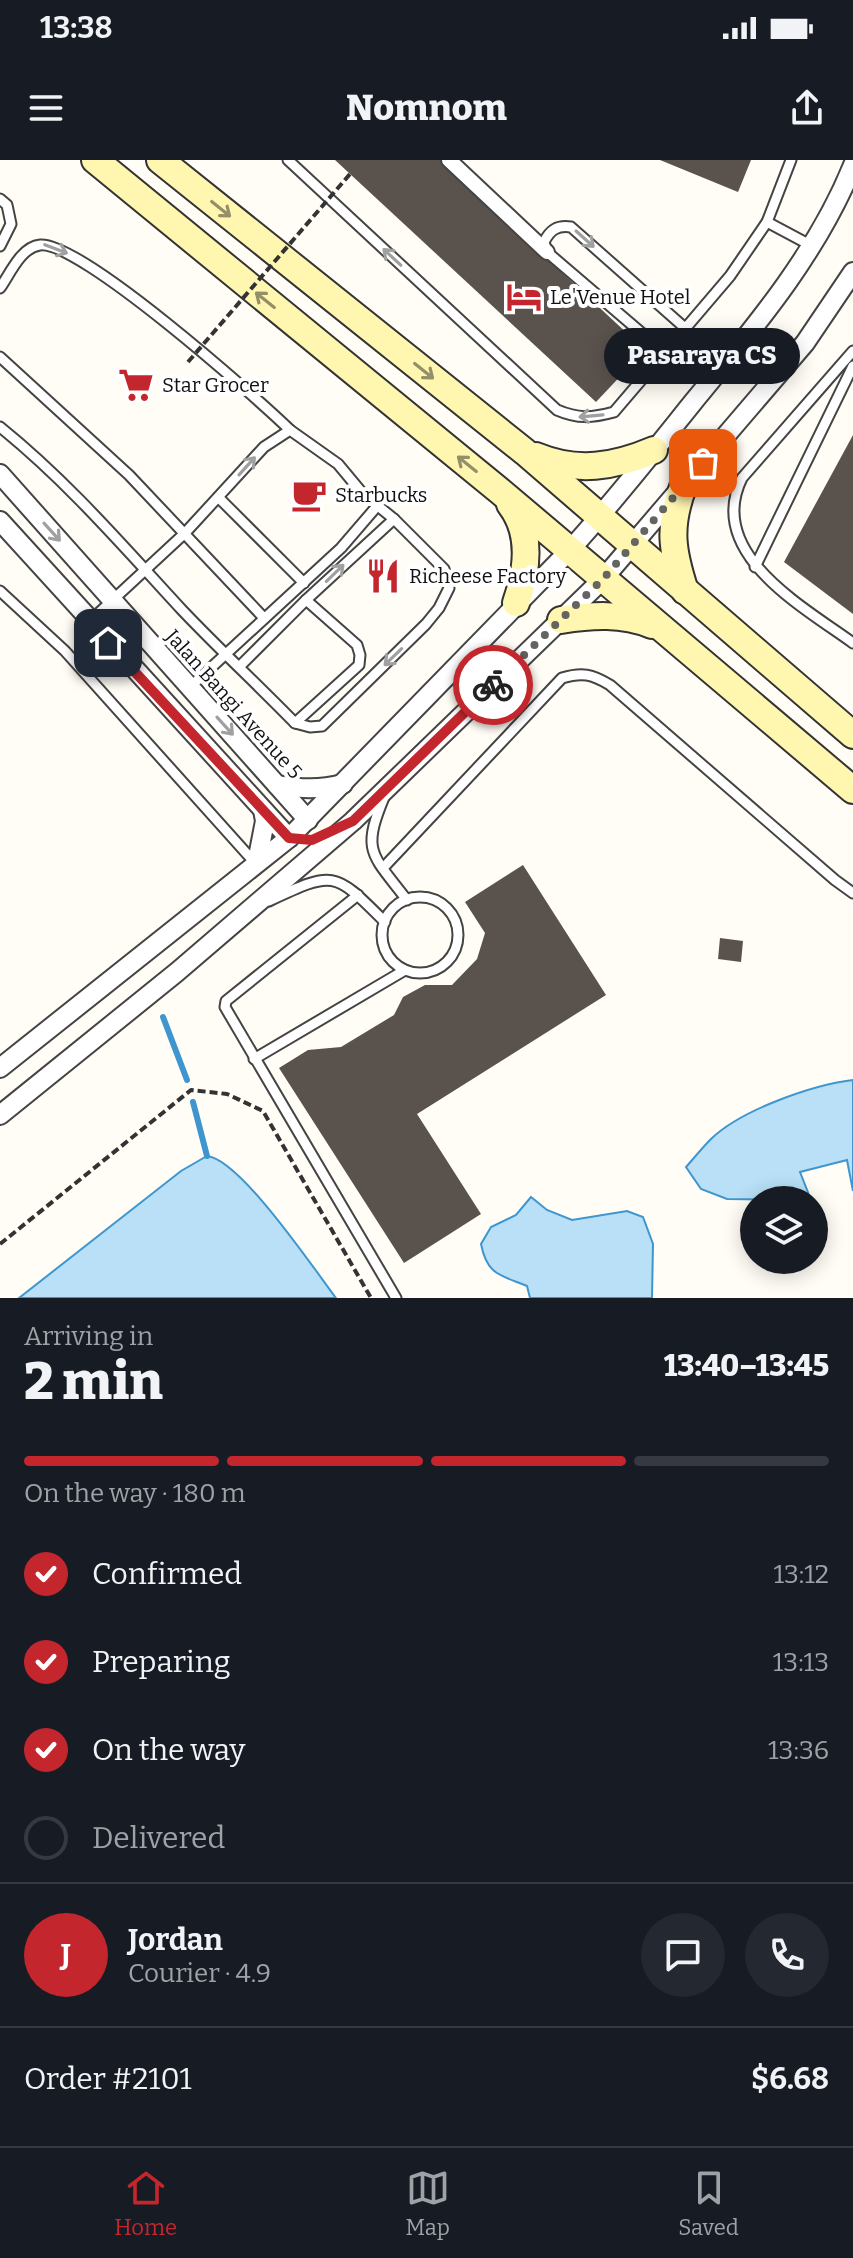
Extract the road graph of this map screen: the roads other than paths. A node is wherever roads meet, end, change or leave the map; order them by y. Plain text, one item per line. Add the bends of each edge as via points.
1 (95, 160) edge
2 (160, 160) edge
3 (288, 160) edge
4 (449, 160) edge
5 (791, 160) edge
6 (853, 165) edge
7 (0, 199) edge
8 (767, 222) junction
9 (0, 246) edge
10 (812, 246) junction
11 (547, 252) junction
12 (851, 280) edge
13 (0, 288) edge
14 (685, 328) junction
15 (853, 351) edge
16 (665, 353) junction
17 (0, 357) edge
18 (853, 366) edge
19 (0, 427) edge
20 (290, 430) junction
21 (654, 450) junction
22 (525, 452) junction
23 (0, 474) edge
24 (683, 487) junction
25 (501, 492) junction
26 (219, 498) junction
27 (378, 505) junction
28 (599, 518) junction
29 (394, 519) junction
30 (0, 521) edge
31 (185, 533) junction
32 (632, 547) junction
33 (569, 551) junction
34 (755, 567) junction
35 (145, 569) junction
36 (603, 579) junction
37 (304, 583) junction
38 (0, 591) edge
39 (685, 591) junction
40 (112, 600) junction
41 (306, 600) junction
42 (516, 603) junction
43 (264, 618) junction
44 (561, 620) junction
45 (89, 622) junction
46 (667, 631) junction
47 (853, 643) edge
48 (226, 654) junction
49 (239, 667) junction
50 (190, 687) junction
51 (295, 723) junction
52 (853, 735) edge
53 (343, 784) junction
54 (277, 785) junction
55 (390, 785) junction
56 (853, 790) edge
57 (263, 810) junction
58 (308, 820) junction
59 (353, 821) junction
60 (289, 838) junction
61 (312, 840) junction
62 (256, 863) junction
63 (383, 868) junction
64 (278, 885) junction
65 (853, 893) edge
66 (358, 895) junction
67 (407, 900) junction
68 (246, 913) junction
69 (385, 922) junction
70 (405, 970) junction
71 (110, 980) junction
72 (132, 1008) junction
73 (254, 1059) junction
74 (0, 1068) edge
75 (0, 1115) edge
76 (396, 1298) edge

25 -> 1 main road
2 -> 22 main road
16 -> 3 lane via 614,412 592,418 557,410
4 - 11 street
5 - 8 lane
6 - 10 street
7 - 9 lane via 11,224
8 - 10 lane
8 - 14 lane
10 - 21 street via 764,315
11 -> 14 lane via 548,234 571,227
11 - 16 lane
12 - 24 street
13 -> 20 lane via 33,246 50,245 129,294 195,344
14 - 16 lane
15 - 34 lane via 736,491 736,530
17 - 31 lane
18 - 34 lane
19 - 35 lane via 47,466
26 -> 20 lane via 264,447
20 - 27 lane via 338,464
21 - 22 main road via 605,467 577,468
21 - 28 street
22 - 28 main road
23 -> 40 street, Jalan Bangi Avenue 5
24 - 32 street
24 - 39 main road via 672,527
25 - 33 main road
25 - 42 main road via 519,515 525,536 523,581
26 - 31 lane
26 - 37 lane
27 - 29 lane
27 - 37 lane
28 - 32 main road
28 - 33 street
41 -> 29 lane
29 -> 51 lane via 444,569 449,588 426,624 322,726
30 - 45 street
31 - 35 lane
31 - 43 lane
32 - 36 street
32 - 39 main road
33 - 36 main road
33 - 42 street
34 - 47 lane
35 - 40 lane
35 - 48 lane
36 - 44 street
36 - 46 main road
37 - 43 lane
38 - 62 lane via 65,651
39 - 52 main road
40 - 45 lane
40 - 50 street, Jalan Bangi Avenue 5
41 - 49 lane
41 - 51 lane via 357,645 360,655 359,665
42 - 53 street
43 - 48 lane
44 - 46 main road via 628,617
44 - 55 street
45 - 57 street
46 - 56 main road
48 - 49 lane
48 - 50 lane
49 - 51 lane
50 -> 54 street, Jalan Bangi Avenue 5
53 - 54 street via 302,789
53 - 58 street
54 - 58 street, Jalan Bangi Avenue 5
55 - 59 street
55 - 63 lane via 371,828 370,845
57 - 60 street
57 - 62 street
58 - 60 street
58 - 61 street
59 - 61 street
59 - 64 street
60 - 61 street
60 - 62 street
61 - 64 street
62 - 71 street
63 - 65 lane via 562,678 580,673 610,685
63 - 67 lane
64 - 68 street
66 - 68 lane via 326,878
66 - 69 lane
66 - 73 lane via 226,1001 226,1013
67 - 69 lane
67 - 70 lane via 419,897 442,904 457,924 458,936 456,948 441,967 430,972
68 - 72 street
69 - 70 lane via 383,944
70 - 73 lane
71 - 72 street
71 - 74 street
72 - 75 street
73 - 76 lane

